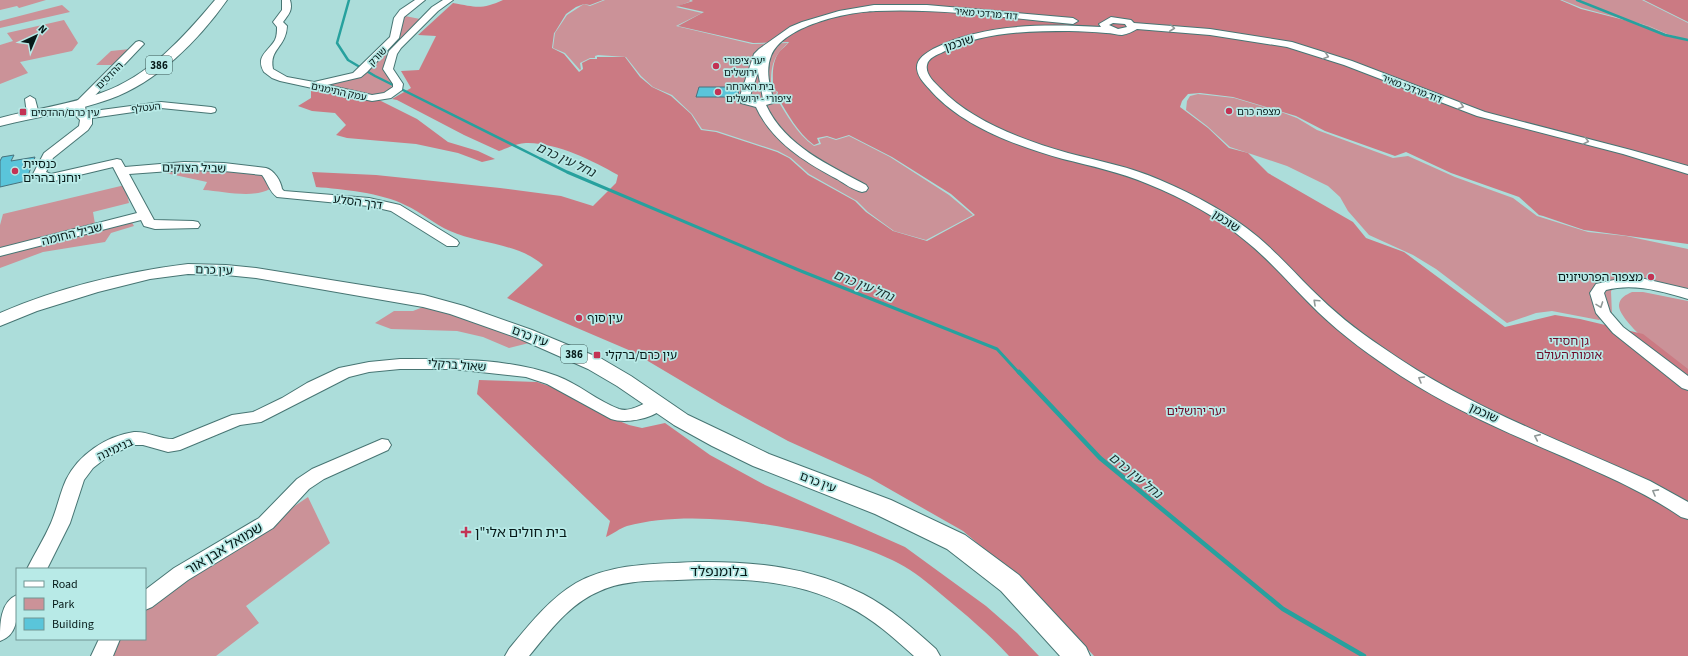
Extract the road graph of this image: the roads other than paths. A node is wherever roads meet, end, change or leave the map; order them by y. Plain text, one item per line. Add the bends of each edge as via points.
1 (222, 0) edge
2 (286, 0) edge
3 (421, 0) edge
4 (449, 0) edge
5 (887, 4) edge
6 (1108, 27) junction
7 (778, 40) junction
8 (139, 44) dead end
9 (311, 85) junction
10 (30, 99) dead end
11 (760, 103) junction
12 (80, 110) junction
13 (211, 110) dead end
14 (34, 114) junction
15 (0, 122) edge
16 (1688, 170) edge
17 (121, 171) junction
18 (266, 172) joint
19 (862, 188) dead end
20 (144, 215) junction
21 (193, 224) dead end
22 (452, 244) dead end
23 (0, 252) edge
24 (1688, 294) edge
25 (0, 320) edge
26 (1688, 384) edge
27 (657, 404) junction
28 (255, 418) joint
29 (382, 445) dead end
30 (1688, 512) edge
31 (38, 568) edge
32 (146, 600) edge
33 (16, 606) edge
34 (0, 632) edge
35 (110, 640) edge
36 (102, 656) edge
37 (516, 656) edge
38 (929, 656) edge
39 (1077, 656) edge

1 - 12 main road, 386 via 185,42 147,75
2 - 9 street, עמק התימנים via 288,8 278,22 282,26 280,38 266,58 268,70 276,76
3 - 9 street, שורק via 398,18 394,38 363,70 347,78
4 - 9 street, עמק התימנים via 435,9 392,53 388,70 398,84 393,93 372,98
5 - 6 street, דוד מרדכי מאיר
5 - 7 street, דוד מרדכי מאיר via 822,18 793,29
6 -> 16 street, דוד מרדכי מאיר via 1129,30 1133,26 1153,26 1289,44 1348,63 1481,114
30 -> 6 street, שוכמן via 1644,486 1457,401 1398,366 1376,352 1316,302 1251,238 1207,209 1143,177 1049,151 1002,133 941,96 923,73 922,63 925,58 947,44 971,37
7 - 11 street, דוד מרדכי מאיר via 767,53 763,72 769,101
7 - 11 street, דוד מרדכי מאיר via 758,56 745,96 748,103
8 - 12 street, ההדסים
10 - 14 street
11 - 19 street via 769,120 789,143 814,161
12 - 13 street, העטלף via 161,104
12 - 14 main road, 386
12 - 17 street via 86,118 84,128 48,156 39,174 50,178 117,163
14 - 15 main road, 386
17 - 18 street, שביל הצוקים via 184,166
17 - 20 street
18 - 22 street, דרך הסלע via 281,194 369,202 395,208
20 - 21 street via 149,224
20 - 23 street, שביל החומה
24 -> 26 street via 1630,282 1601,286 1597,294 1601,308 1618,330
25 - 27 main road, עין כרם / 386 via 66,295 131,278 188,269 242,271 418,300 457,310 530,336 595,364 624,380
27 - 28 street, שאול ברקלי via 634,415 617,415 558,383 533,374 453,364 417,363 345,372
27 - 39 main road, עין כרם / 386 via 681,420 761,460 883,507 956,542 1010,583
28 - 31 street, בנימינה via 238,419 165,446 140,438 133,439 95,456 76,476 64,515
29 - 32 street, שמואל אבן אור via 318,474 303,484 266,523 181,574
33 - 34 street
35 - 36 street
37 - 38 street, בלומנפלד via 542,625 567,602 583,590 609,579 647,573 753,570 805,579 857,601 909,638

